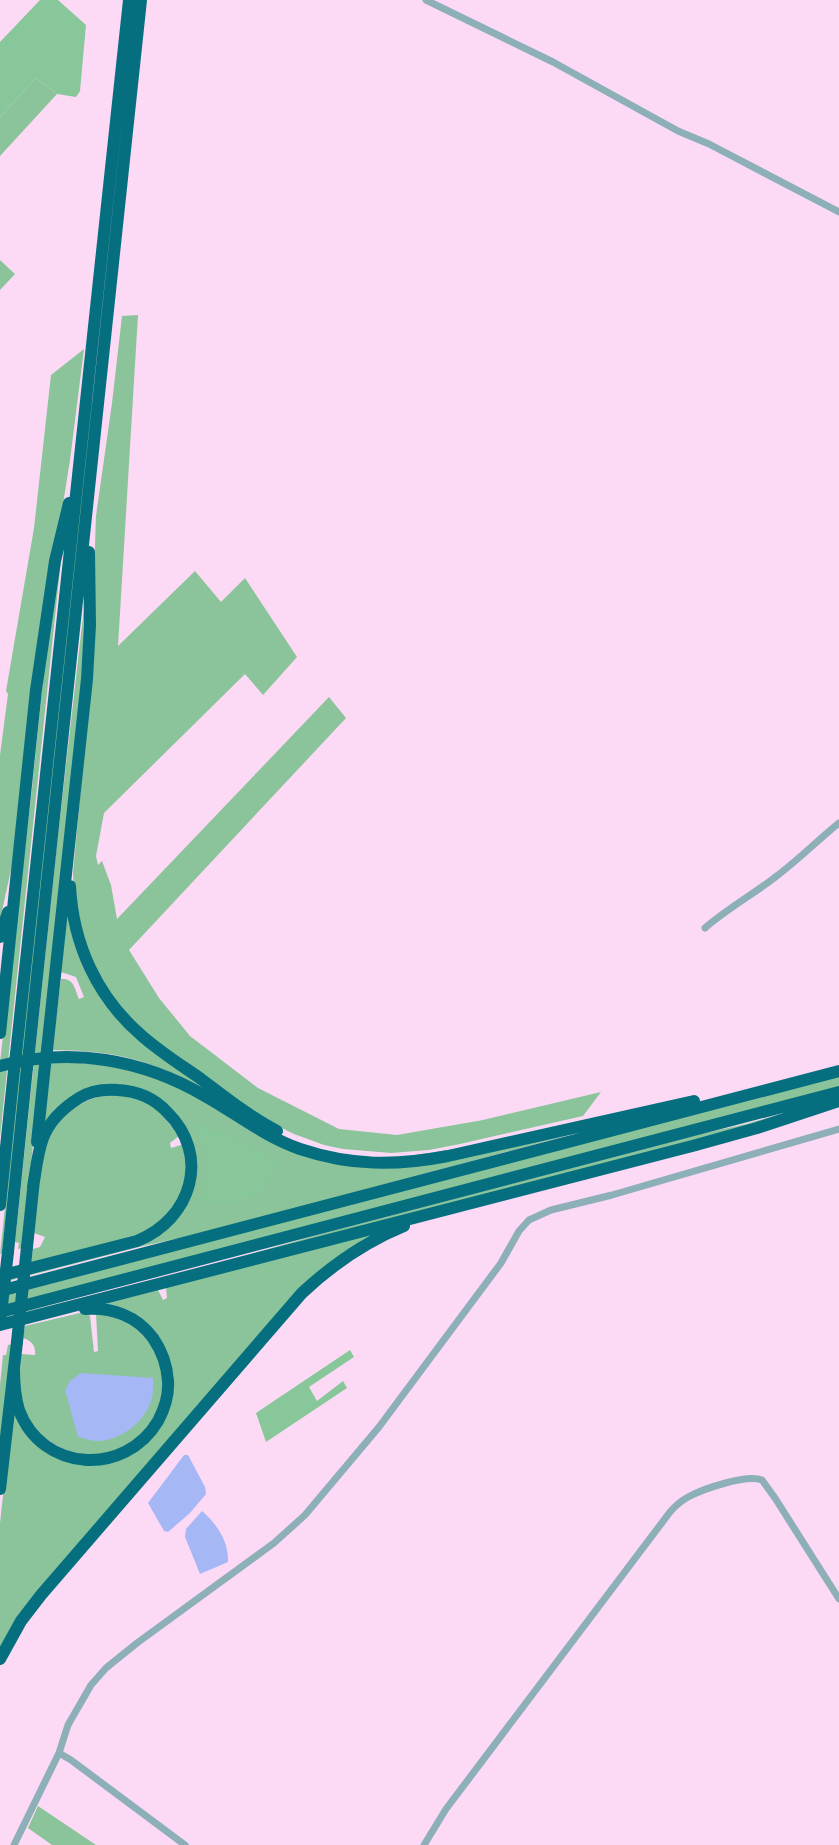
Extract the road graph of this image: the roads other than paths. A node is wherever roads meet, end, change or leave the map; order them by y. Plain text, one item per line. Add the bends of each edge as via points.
1 (129, 0) edge
2 (141, 0) edge
3 (426, 0) edge
4 (839, 212) edge
5 (79, 467) junction
6 (88, 497) junction
7 (839, 823) edge
8 (69, 840) junction
9 (17, 867) junction
10 (705, 928) dead end
11 (0, 937) edge
12 (0, 1033) edge
13 (22, 1053) junction
14 (0, 1066) edge
15 (839, 1071) edge
16 (774, 1088) junction
17 (839, 1092) edge
18 (839, 1101) edge
19 (839, 1129) edge
20 (361, 1162) junction
21 (33, 1187) junction
22 (0, 1205) edge
23 (446, 1210) junction
24 (0, 1276) edge
25 (0, 1291) edge
26 (0, 1312) edge
27 (51, 1312) junction
28 (0, 1324) edge
29 (14, 1369) junction
30 (0, 1489) edge
31 (839, 1599) edge
32 (0, 1659) edge
33 (58, 1753) junction
34 (14, 1845) edge
35 (185, 1845) edge
36 (424, 1845) edge

1 - 5 highway
2 - 6 highway
3 - 4 street via 562,66 663,123
5 - 9 highway via 50,588
5 - 13 highway
6 - 8 highway via 89,648
6 - 13 highway
7 - 10 street
8 - 20 highway via 70,899 79,943 88,966 123,1018 152,1044 272,1128
8 - 21 highway, bridge
9 - 11 highway
9 - 12 highway
13 - 22 highway, bridge via 14,1070
13 - 28 highway, bridge via 27,1068
14 - 20 highway via 55,1057 126,1063 178,1081 283,1142 316,1154
15 - 16 highway
16 - 20 highway via 744,1090 439,1158 392,1164
16 - 25 highway
17 - 26 highway
18 - 23 highway via 756,1128
19 - 33 street via 540,1213 529,1220 386,1418 305,1515 274,1543 106,1668 77,1708
21 - 24 highway via 48,1126 65,1107 102,1090 125,1090 151,1099 177,1123 188,1147 191,1175 185,1196 175,1215 158,1230 137,1241
21 - 29 highway, bridge
23 - 27 highway
23 - 32 highway via 366,1244 327,1270 302,1293 41,1595
27 - 28 highway
27 - 29 highway via 113,1310 146,1329 167,1368 164,1408 153,1428 131,1449 107,1458 66,1456 45,1445 28,1427 17,1402
29 - 30 highway
31 - 36 street via 762,1480 735,1481 689,1496 670,1512 591,1615 446,1809
33 - 34 street
33 - 35 street

